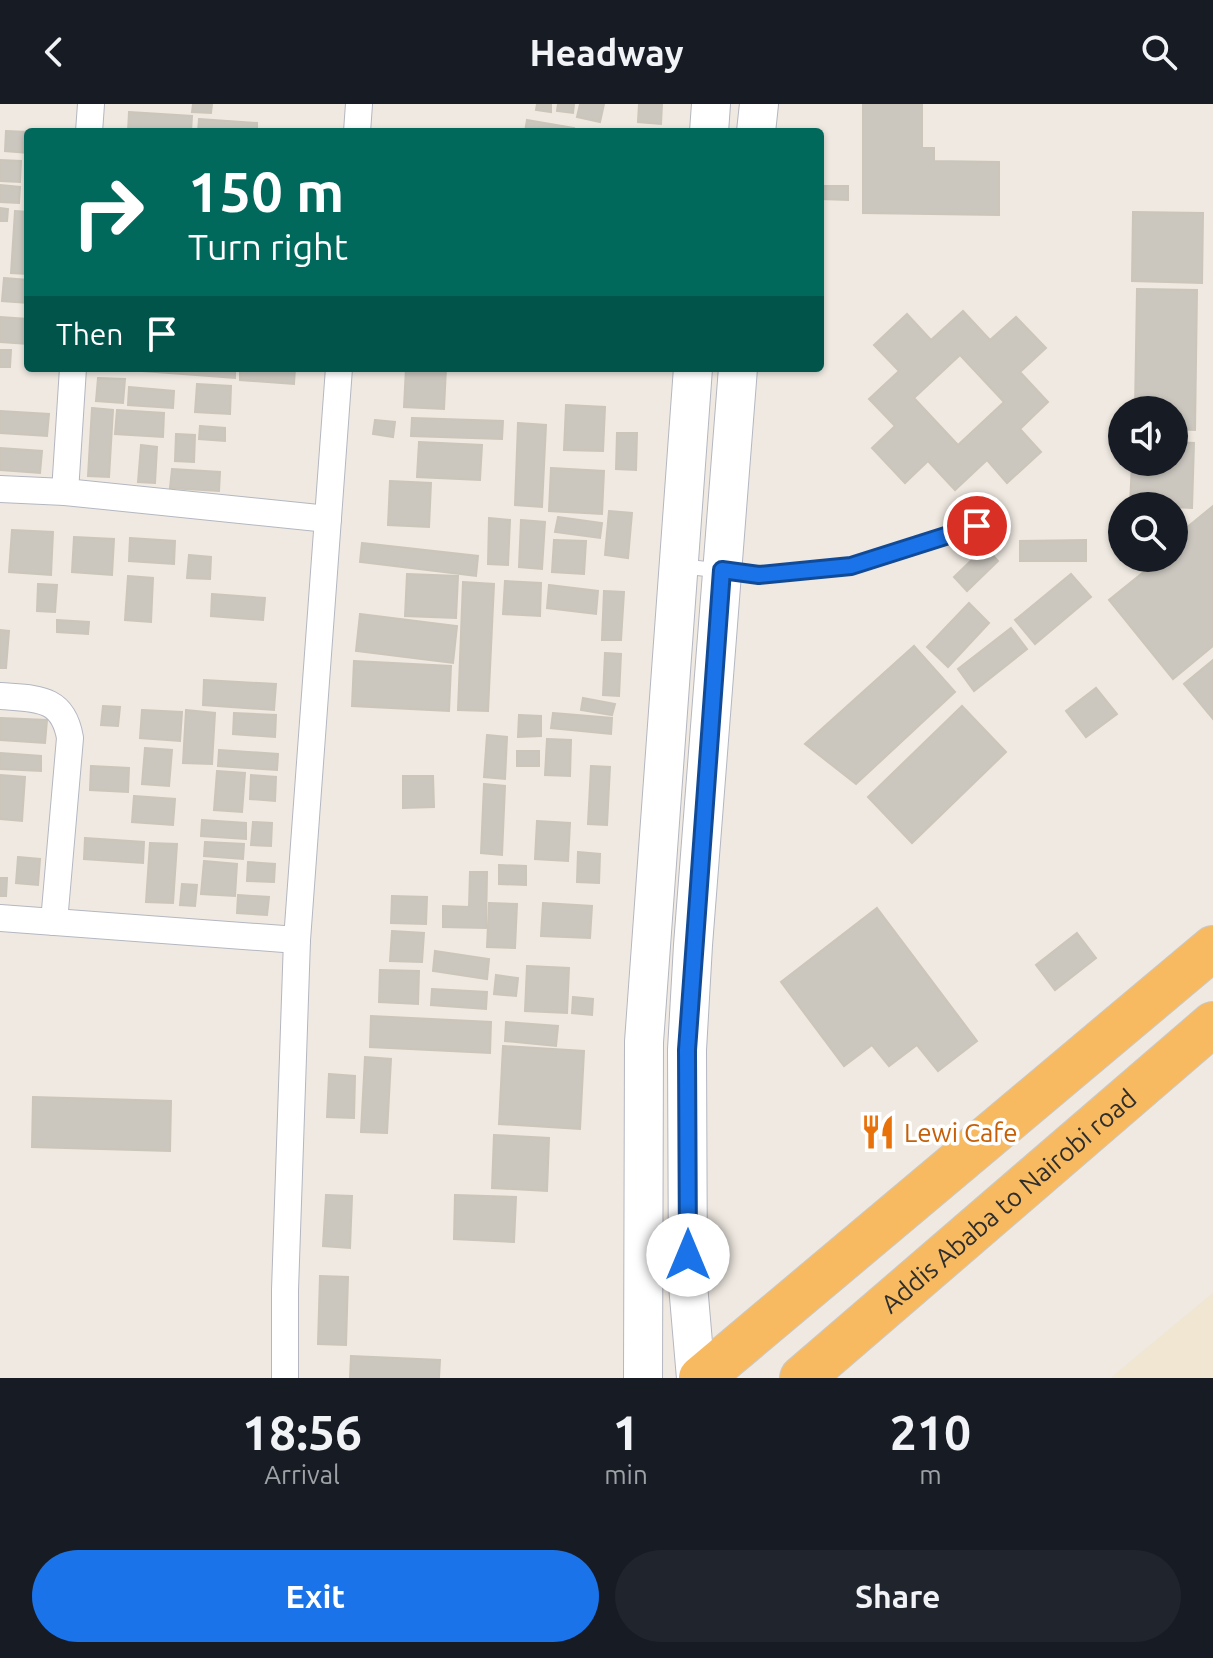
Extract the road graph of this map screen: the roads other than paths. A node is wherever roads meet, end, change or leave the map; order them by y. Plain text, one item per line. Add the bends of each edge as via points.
1 (91, 104) edge
2 (359, 104) edge
3 (711, 104) edge
4 (759, 104) edge
5 (89, 128) edge
6 (357, 128) edge
7 (709, 128) edge
8 (756, 128) edge
9 (73, 372) edge
10 (339, 372) edge
11 (693, 372) edge
12 (738, 372) edge
13 (0, 489) edge
14 (65, 492) junction
15 (328, 519) junction
16 (977, 526) dead end
17 (679, 566) junction
18 (722, 570) junction
19 (0, 696) edge
20 (0, 918) edge
21 (54, 922) junction
22 (297, 940) junction
23 (1213, 948) edge
24 (1213, 1024) edge
25 (644, 1042) junction
26 (687, 1050) junction
27 (285, 1378) edge
28 (643, 1378) edge
29 (698, 1378) edge
30 (802, 1378) edge

1 - 5 street
2 - 6 street
3 - 7 main road
4 - 8 main road
9 - 14 street
10 - 15 street
11 - 17 main road
12 - 18 main road
13 - 14 street
14 - 15 street
15 - 22 street
16 - 18 lane via 851,566 759,575
17 - 18 lane
17 - 25 main road
18 - 26 main road
19 - 21 street via 42,700 59,708 67,722 70,738
20 - 21 street
21 - 22 street
22 - 27 street
23 - 29 highway
24 - 30 highway, Addis Ababa to Nairobi road
25 - 26 main road
25 - 28 main road
26 - 29 main road via 688,1285

